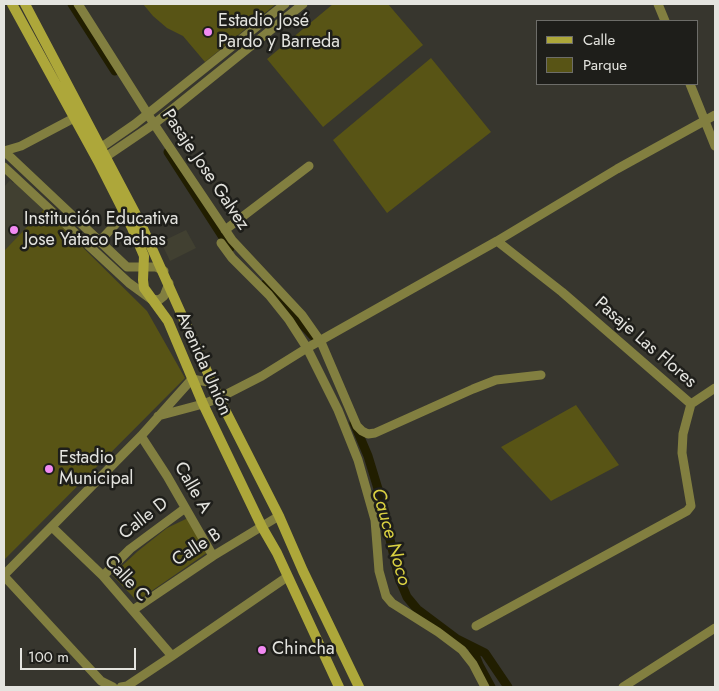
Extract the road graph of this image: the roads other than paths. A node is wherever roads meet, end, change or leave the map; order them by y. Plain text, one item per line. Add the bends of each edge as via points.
1 (12, 4) edge
2 (25, 4) edge
3 (78, 4) edge
4 (285, 4) edge
5 (303, 4) edge
6 (658, 4) edge
7 (665, 20) edge
8 (247, 36) junction
9 (254, 45) junction
10 (690, 85) edge
11 (148, 113) junction
12 (715, 115) edge
13 (74, 118) junction
14 (706, 121) junction
15 (154, 124) junction
16 (21, 146) junction
17 (715, 146) edge
18 (4, 151) edge
19 (100, 155) junction
20 (14, 160) junction
21 (309, 166) dead end
22 (5, 170) edge
23 (125, 214) junction
24 (224, 230) junction
25 (497, 241) junction
26 (99, 242) junction
27 (221, 243) dead end
28 (144, 267) junction
29 (164, 271) junction
30 (169, 282) junction
31 (151, 299) junction
32 (320, 342) junction
33 (308, 348) junction
34 (541, 376) dead end
35 (192, 379) junction
36 (213, 383) junction
37 (715, 388) edge
38 (219, 398) junction
39 (203, 404) junction
40 (691, 404) junction
41 (158, 416) junction
42 (142, 436) junction
43 (184, 508) junction
44 (279, 516) junction
45 (52, 527) junction
46 (262, 527) junction
47 (213, 556) junction
48 (4, 575) edge
49 (103, 576) junction
50 (287, 577) junction
51 (133, 610) junction
52 (476, 626) dead end
53 (715, 628) edge
54 (172, 656) junction
55 (124, 686) edge
56 (113, 687) edge
57 (339, 687) edge
58 (359, 687) edge
59 (485, 687) edge
60 (624, 687) edge

1 - 13 main road, Avenida Unión
2 - 19 main road, Avenida Unión
3 - 11 street, Pasaje Jose Galvez
4 - 8 street
5 - 9 street
6 - 7 street
8 - 9 street
8 - 11 street
9 - 15 street
10 - 14 street
11 - 15 street, Pasaje Jose Galvez
11 - 19 street
12 - 14 street
13 - 16 street
13 - 19 main road, Avenida Unión
14 - 17 street
14 - 25 street via 617,169
15 - 19 street
15 - 24 street, Pasaje Jose Galvez
16 - 18 street
16 - 20 street
18 - 20 street
19 - 23 main road, Avenida Unión
19 - 29 main road, Avenida Unión
20 - 22 street
20 - 26 street
21 - 24 street
22 - 31 street via 129,283
23 - 26 street
23 - 28 main road, Avenida Unión via 144,256
24 - 32 street, Pasaje Jose Galvez via 302,315
25 - 32 street
25 - 40 street, Pasaje Las Flores via 562,292
26 - 28 street via 127,267
27 - 33 street via 269,295
28 - 29 street
28 - 31 main road, Avenida Unión via 144,288
29 - 30 main road, Avenida Unión
30 - 31 street via 164,296 159,300
30 - 36 main road, Avenida Unión
31 - 35 main road, Avenida Unión via 168,322
32 - 33 street
32 - 34 street, Pasaje Jose Galvez via 357,426 368,434 496,380
33 - 38 street
33 - 59 street via 358,460 375,520 379,571 386,596 462,650 474,664
35 - 36 street
35 - 39 main road, Avenida Unión
35 - 41 street
36 - 38 main road, Avenida Unión
37 - 40 street
38 - 39 street
38 - 44 main road, Avenida Unión
39 - 41 street
39 - 46 main road, Avenida Unión
40 - 52 street, Pasaje Las Flores via 682,453 691,506 687,511
41 - 42 street
42 - 43 street, Calle A
42 - 45 street
43 - 47 street, Calle A
43 - 49 street, Calle D via 130,549
44 - 46 street, Calle B
44 - 58 main road, Avenida Unión
45 - 48 street
45 - 49 street, Calle C
46 - 47 street, Calle B
46 - 50 main road, Avenida Unión
47 - 51 street, Calle B
48 - 56 street via 101,681
49 - 51 street, Calle C
50 - 54 street
50 - 57 main road, Avenida Unión
51 - 54 street, Calle C
53 - 60 street
54 - 55 street

